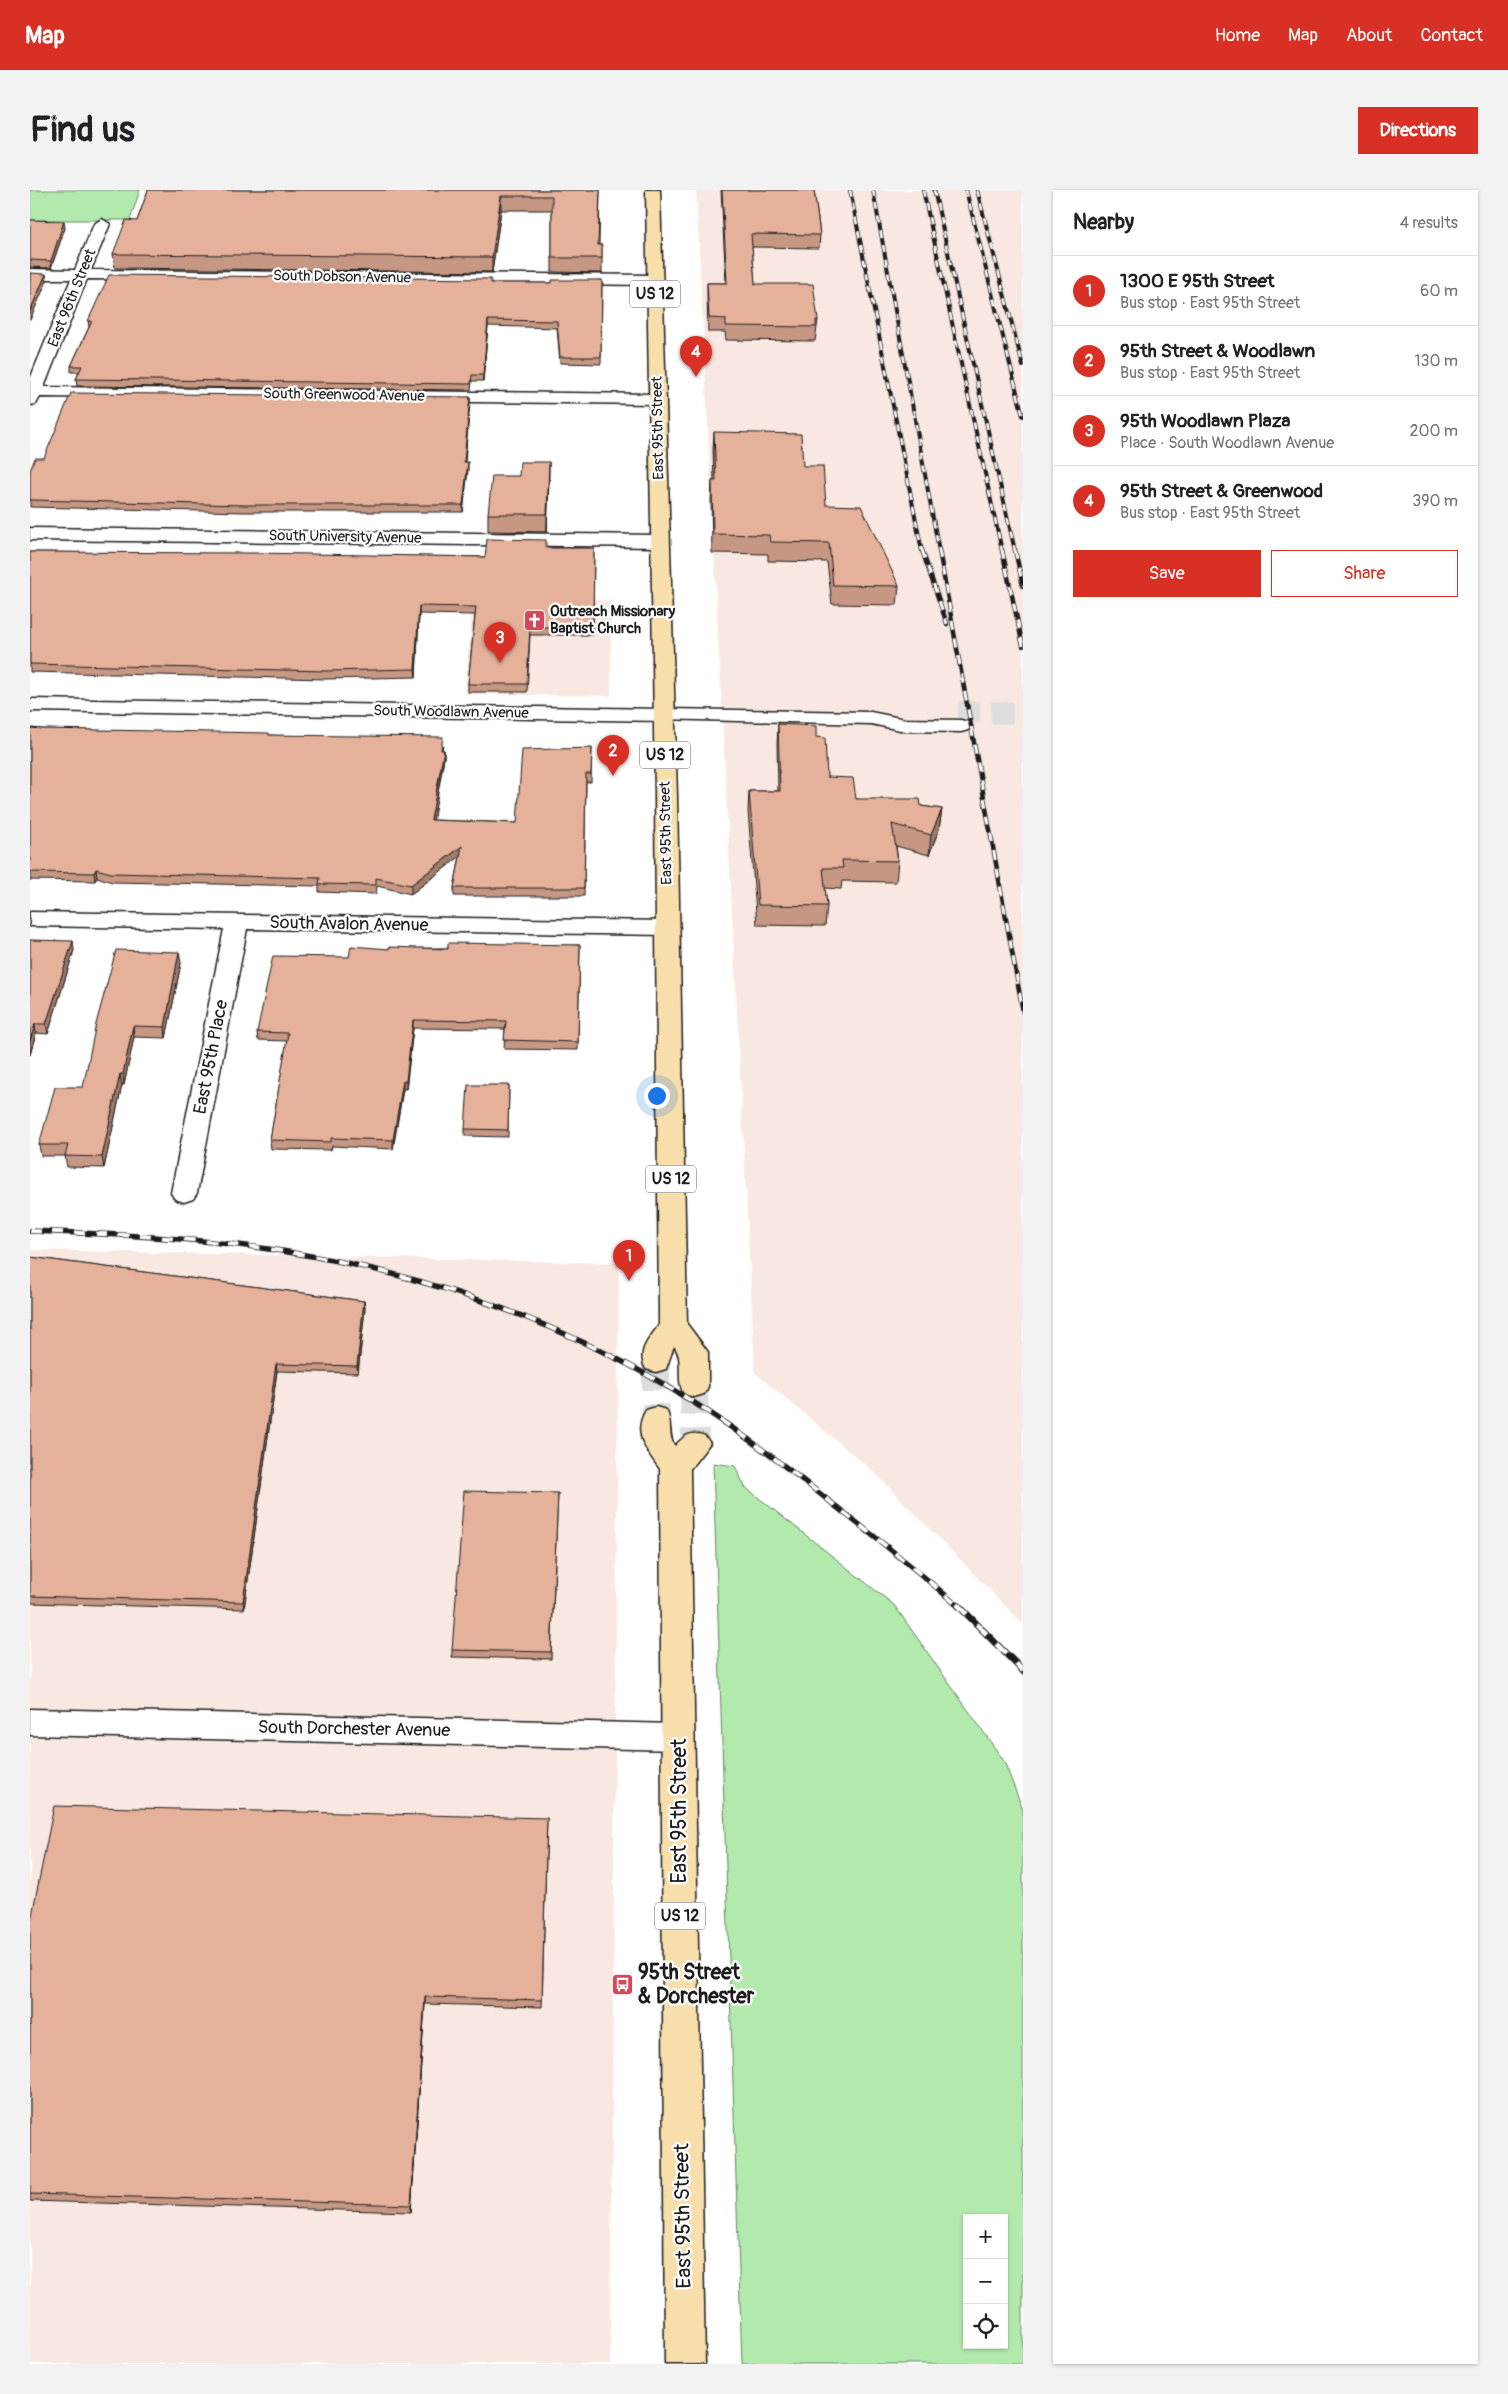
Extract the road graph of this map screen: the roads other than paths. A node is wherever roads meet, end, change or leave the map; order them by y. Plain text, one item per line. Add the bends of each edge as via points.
1 (653, 190) edge
2 (102, 224) dead end
3 (30, 274) edge
4 (82, 274) junction
5 (655, 280) junction
6 (31, 394) edge
7 (657, 399) junction
8 (30, 534) edge
9 (660, 541) junction
10 (30, 705) edge
11 (664, 715) junction
12 (960, 719) tunnel mouth
13 (30, 919) edge
14 (237, 922) junction
15 (668, 928) junction
16 (184, 1193) dead end
17 (673, 1326) junction
18 (656, 1362) tunnel mouth
19 (694, 1387) tunnel mouth
20 (656, 1417) tunnel mouth
21 (30, 1722) edge
22 (678, 1737) junction
23 (685, 2364) edge

1 - 5 main road, East 95th Street / US 12
2 - 4 street, East 96th Street
3 - 4 street, South Dobson Avenue
4 - 5 street, South Dobson Avenue
4 - 6 street, East 96th Street
5 - 7 main road, East 95th Street / US 12
6 - 7 street, South Greenwood Avenue
7 - 9 main road, East 95th Street / US 12
8 - 9 street, South University Avenue
9 - 11 main road, East 95th Street / US 12
10 - 11 street, South Woodlawn Avenue
11 - 12 street, South Woodlawn Avenue via 871,718 904,725
11 - 15 main road, East 95th Street / US 12
13 - 14 street, South Avalon Avenue
14 - 15 street, South Avalon Avenue
14 - 16 street, East 95th Place
15 - 17 main road, East 95th Street / US 12
17 - 18 main road via 656,1351
17 - 19 main road via 694,1352
20 - 22 main road, East 95th Street / US 12 via 656,1442 685,1455
21 - 22 street, South Dorchester Avenue
22 - 23 main road, East 95th Street / US 12

